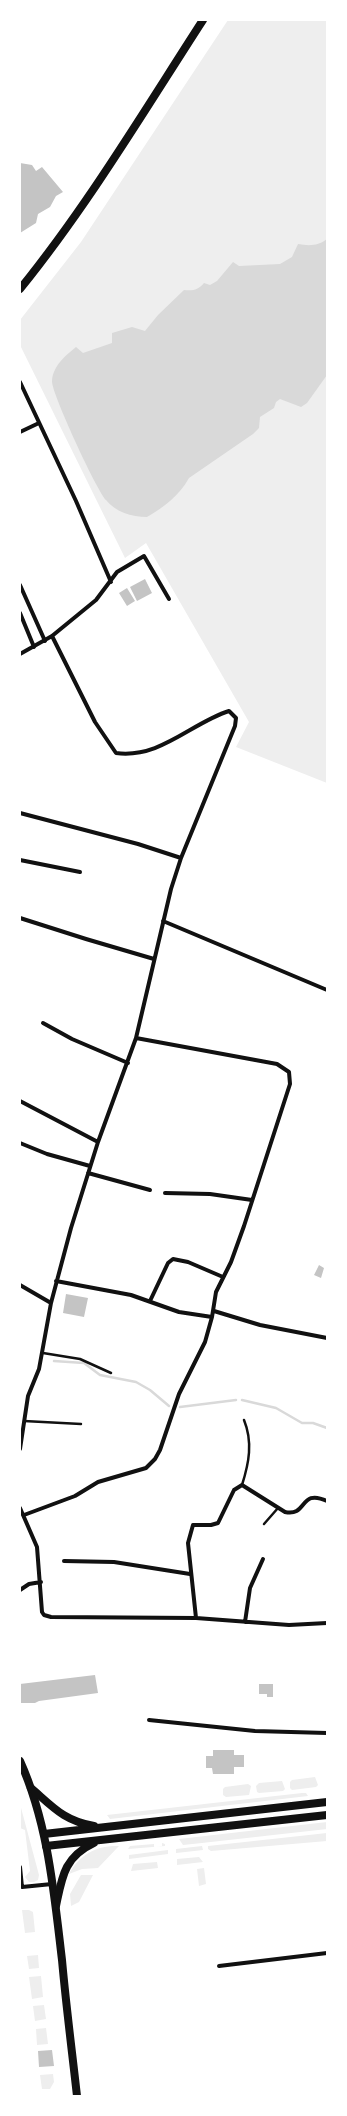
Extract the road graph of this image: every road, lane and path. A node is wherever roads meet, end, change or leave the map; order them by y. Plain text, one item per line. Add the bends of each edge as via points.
1 (203, 20) edge
2 (20, 290) edge
3 (20, 382) edge
4 (39, 423) junction
5 (20, 432) edge
6 (111, 582) junction
7 (20, 585) edge
8 (169, 599) dead end
9 (20, 613) edge
10 (52, 636) junction
11 (46, 640) junction
12 (34, 647) junction
13 (20, 654) edge
14 (20, 814) edge
15 (181, 858) junction
16 (20, 860) edge
17 (80, 872) dead end
18 (20, 918) edge
19 (163, 921) junction
20 (154, 959) junction
21 (327, 990) edge
22 (43, 1023) dead end
23 (136, 1038) junction
24 (128, 1062) junction
25 (20, 1101) edge
26 (98, 1142) junction
27 (20, 1143) edge
28 (90, 1166) junction
29 (88, 1173) junction
30 (150, 1190) dead end
31 (165, 1192) dead end
32 (252, 1200) junction
33 (223, 1277) junction
34 (56, 1281) junction
35 (20, 1285) edge
36 (150, 1301) junction
37 (51, 1303) junction
38 (214, 1311) junction
39 (212, 1317) junction
40 (327, 1338) edge
41 (43, 1353) junction
42 (112, 1373) dead end
43 (244, 1420) dead end
44 (24, 1421) junction
45 (81, 1424) dead end
46 (20, 1449) edge
47 (242, 1485) junction
48 (327, 1501) edge
49 (278, 1507) junction
50 (20, 1508) edge
51 (24, 1515) junction
52 (20, 1520) edge
53 (264, 1524) dead end
54 (263, 1558) dead end
55 (64, 1560) dead end
56 (190, 1574) junction
57 (41, 1582) junction
58 (20, 1590) edge
59 (196, 1618) junction
60 (245, 1622) junction
61 (327, 1623) edge
62 (149, 1720) dead end
63 (327, 1733) edge
64 (20, 1761) edge
65 (31, 1788) junction
66 (327, 1802) edge
67 (327, 1815) edge
68 (100, 1828) junction
69 (44, 1834) junction
70 (102, 1839) junction
71 (46, 1846) junction
72 (20, 1868) edge
73 (52, 1884) junction
74 (56, 1906) junction
75 (327, 1953) edge
76 (219, 1966) dead end
77 (77, 2096) edge

1 - 2 main road via 84,204
3 - 4 street
4 - 5 street
4 - 6 street
6 - 8 street via 122,569 144,556
6 - 10 street via 96,600
7 - 11 street
9 - 12 street
10 - 11 street
10 - 15 street via 95,722 116,753 133,754 149,751 224,713 230,711 235,715 235,726
11 - 12 street
12 - 13 street
14 - 15 street via 138,844
15 - 19 street
16 - 17 street
18 - 20 street
19 - 20 street
19 - 21 street
20 - 23 street
22 - 24 street via 86,1046
23 - 24 street
23 - 32 street via 277,1064 288,1072 290,1084
24 - 26 street
25 - 26 street
26 - 28 street
27 - 28 street via 53,1156
28 - 29 street
29 - 30 street
29 - 34 street
31 - 32 street via 217,1194
32 - 33 street
33 - 36 street via 188,1262 173,1259 168,1263
33 - 38 street via 216,1292
34 - 36 street
34 - 37 street
35 - 37 street
36 - 39 street via 180,1312
37 - 41 street
38 - 39 street
38 - 40 street via 266,1326
39 - 51 street via 201,1352 184,1382 155,1459 146,1468 98,1482 75,1496
41 - 42 lane via 80,1359
41 - 44 street via 28,1396
43 - 47 lane via 250,1451
44 - 45 lane
44 - 46 street
47 - 49 street
47 - 56 street via 234,1490 218,1523 193,1525 188,1543
48 - 49 street via 313,1497 299,1510 290,1513
49 - 53 lane
50 - 51 street
51 - 52 lane
51 - 57 street via 37,1547
54 - 60 street via 250,1588
55 - 56 street via 114,1562
56 - 59 street
57 - 58 street via 29,1584
57 - 59 street via 42,1612 51,1617
59 - 60 street
60 - 61 street via 289,1625
62 - 63 street via 225,1728
64 - 65 main road
65 - 68 main road via 69,1819
65 - 69 main road
66 - 68 main road
67 - 70 main road
68 - 69 main road
69 - 71 main road
70 - 71 main road
70 - 74 main road via 79,1850 68,1864 61,1880
71 - 73 main road
72 - 73 street via 22,1887
73 - 74 main road
74 - 77 main road
75 - 76 street

